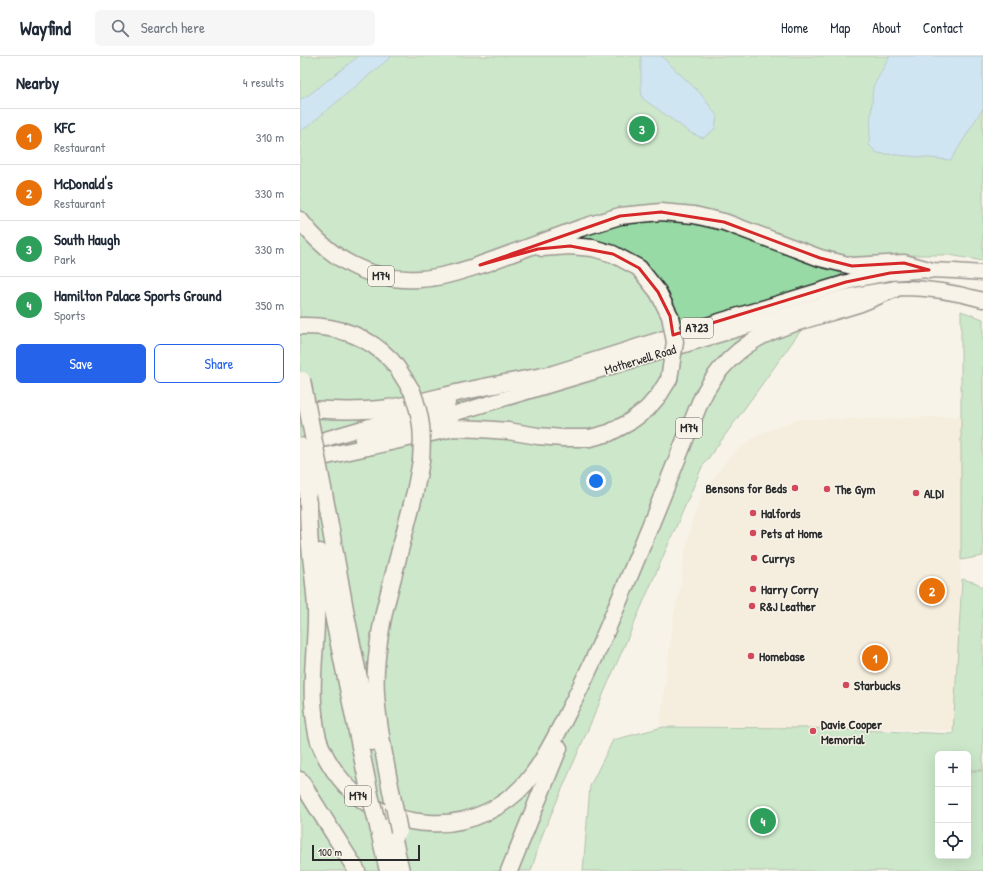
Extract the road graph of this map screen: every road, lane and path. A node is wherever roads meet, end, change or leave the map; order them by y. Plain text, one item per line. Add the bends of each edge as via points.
1 (300, 220) edge
2 (480, 265) junction
3 (928, 270) junction
4 (983, 273) edge
5 (895, 289) junction
6 (922, 289) junction
7 (983, 300) edge
8 (983, 307) edge
9 (300, 326) edge
10 (301, 375) edge
11 (548, 375) junction
12 (300, 409) edge
13 (300, 446) edge
14 (300, 461) edge
15 (308, 493) junction
16 (589, 670) junction
17 (300, 780) edge
18 (390, 804) junction
19 (389, 827) junction
20 (357, 871) edge
21 (388, 871) edge
22 (401, 871) edge
23 (408, 871) edge
24 (509, 871) edge

1 - 2 highway, M74 via 332,253 352,265 389,278 419,279 450,274
2 - 3 highway, M74 via 620,216 661,212 694,215 724,222 820,258 852,266 904,263
2 - 14 highway, M74, bridge via 538,249 570,246 593,248 612,254 639,268 658,292 670,316 675,342 668,379 659,395 647,409 628,423 609,434 590,438 454,428
3 - 4 main road, Motherwell Road / A723
3 - 11 main road, Motherwell Road / A723 via 890,273 846,282
5 - 6 main road, Motherwell Road / A723
5 - 14 main road, Motherwell Road / A723 via 846,297
5 - 16 highway, M74 via 856,305 773,330 742,349 717,373 700,402
6 - 7 main road, Motherwell Road / A723
6 - 8 main road, A723
9 - 18 highway, M74, bridge via 334,328 352,334 380,350 404,377 412,391 420,418 421,461 381,627 376,661 376,694
10 - 18 highway, M74, bridge via 380,780
11 - 12 highway via 470,389 390,408 345,411
11 - 13 main road, Motherwell Road / A723
13 - 15 highway, M74, bridge
15 - 16 highway, M74 via 308,530 316,607 314,717 318,739 333,770 352,792 363,800 392,816 429,824 454,823 483,815 496,808 532,776 554,740
15 - 19 highway, M74, bridge via 370,795
16 - 24 highway, M74
17 - 20 highway
18 - 19 highway, M74
19 - 21 highway, M74
19 - 22 highway, M74
19 - 23 highway, M74

